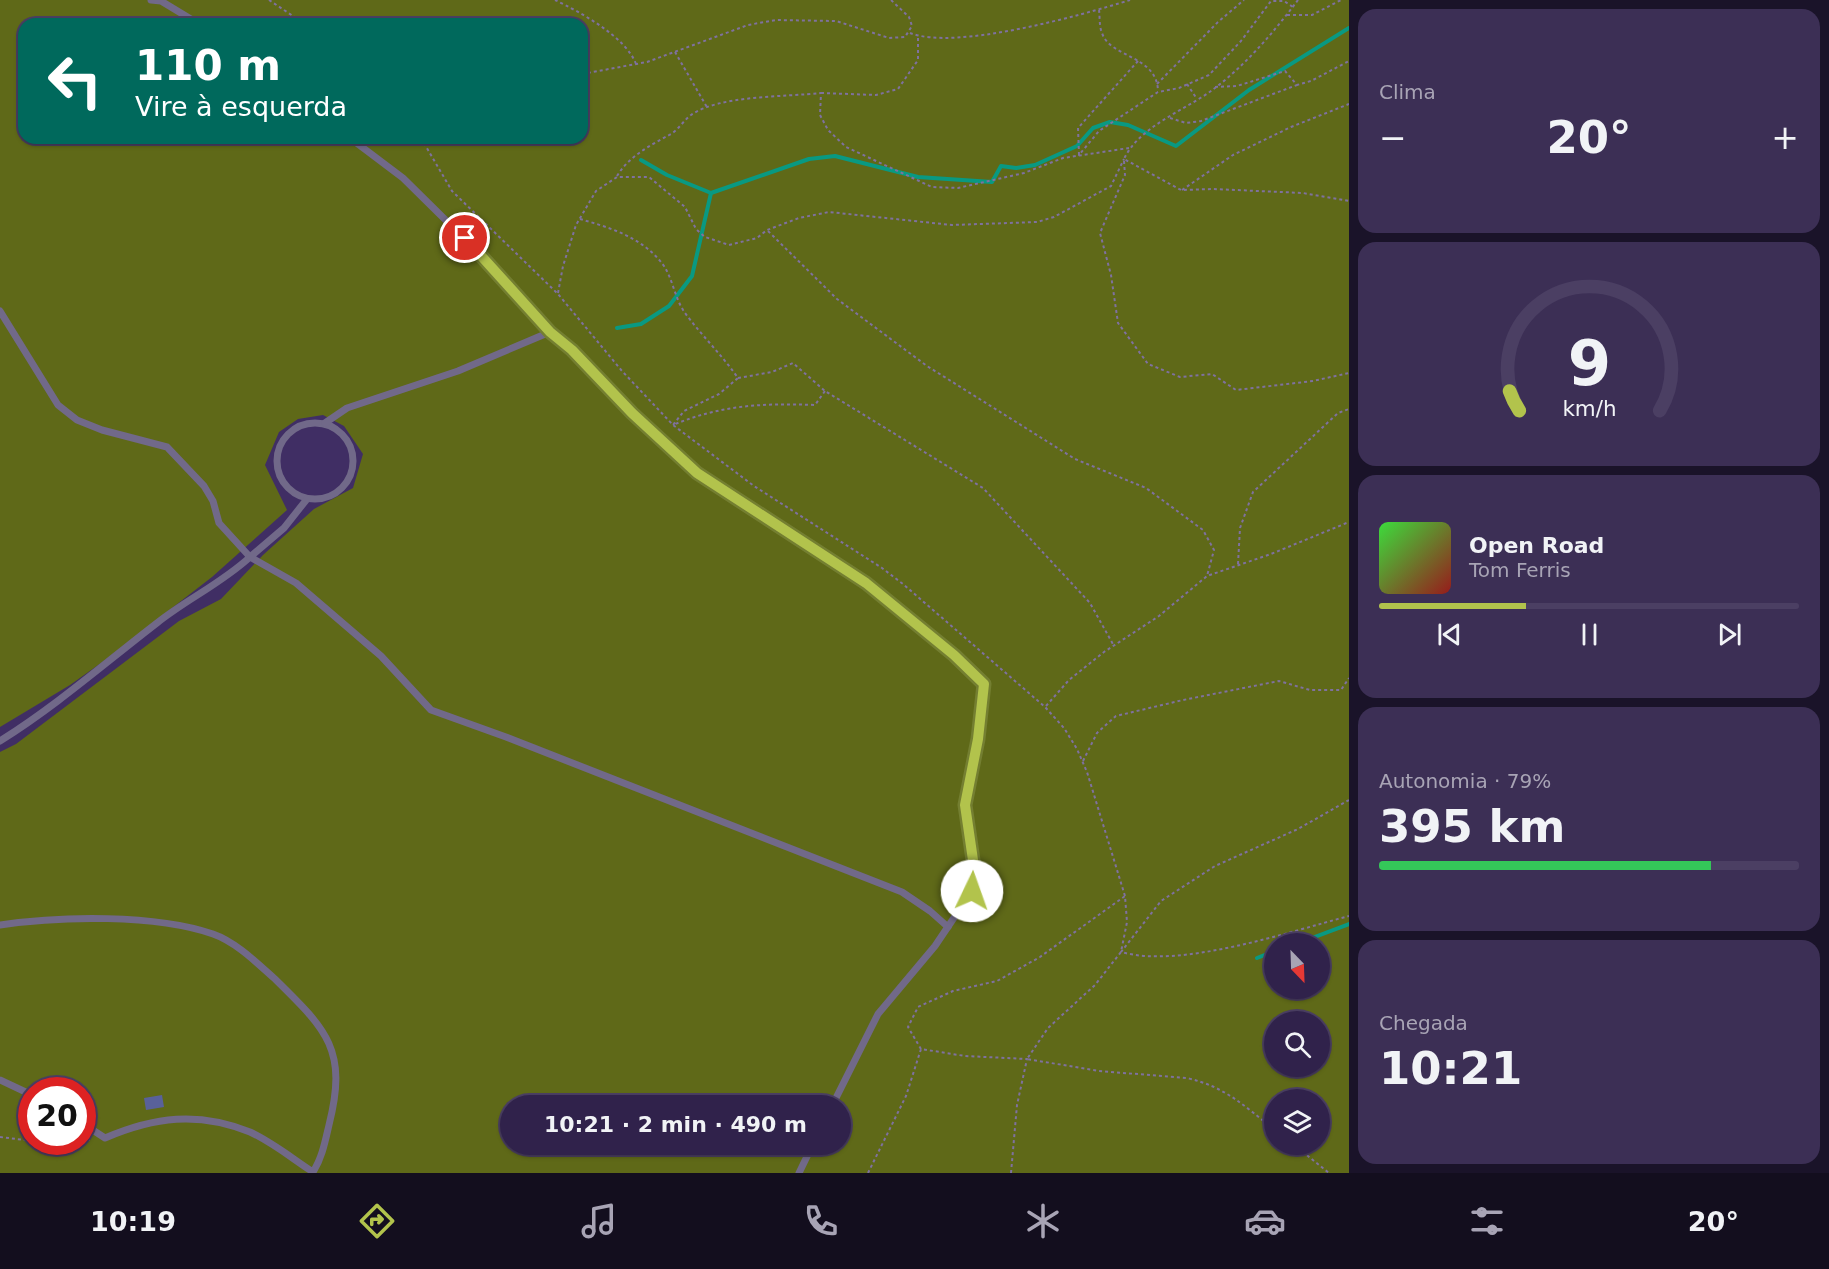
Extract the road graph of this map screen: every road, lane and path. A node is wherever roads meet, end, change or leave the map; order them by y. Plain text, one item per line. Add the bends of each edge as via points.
1 (151, 0) edge
2 (269, 0) edge
3 (555, 0) edge
4 (891, 0) edge
5 (1130, 0) edge
6 (1244, 0) edge
7 (1298, 0) edge
8 (1341, 0) edge
9 (1293, 7) junction
10 (1099, 10) junction
11 (1287, 15) junction
12 (190, 18) edge
13 (296, 18) edge
14 (587, 18) edge
15 (588, 19) edge
16 (910, 33) junction
17 (918, 36) junction
18 (675, 52) junction
19 (1138, 61) junction
20 (1349, 61) edge
21 (636, 64) junction
22 (588, 73) edge
23 (1158, 84) junction
24 (1187, 84) junction
25 (1297, 85) junction
26 (1215, 87) junction
27 (1158, 92) junction
28 (821, 93) junction
29 (1198, 100) junction
30 (1349, 104) edge
31 (708, 109) junction
32 (1170, 118) junction
33 (358, 144) edge
34 (425, 144) edge
35 (1129, 148) junction
36 (1080, 155) junction
37 (1124, 159) junction
38 (617, 177) junction
39 (1181, 190) junction
40 (1349, 201) edge
41 (579, 219) junction
42 (767, 230) junction
43 (558, 294) junction
44 (0, 311) edge
45 (550, 332) junction
46 (1349, 373) edge
47 (738, 378) junction
48 (825, 391) junction
49 (1349, 409) edge
50 (325, 423) junction
51 (673, 424) junction
52 (307, 499) junction
53 (1349, 522) edge
54 (250, 557) junction
55 (1238, 564) junction
56 (1207, 576) junction
57 (1114, 646) junction
58 (1349, 678) edge
59 (1045, 707) junction
60 (0, 741) edge
61 (1083, 761) junction
62 (1349, 800) edge
63 (1125, 896) junction
64 (1349, 916) edge
65 (0, 925) edge
66 (948, 927) junction
67 (1121, 952) junction
68 (921, 1048) junction
69 (1027, 1059) junction
70 (0, 1080) edge
71 (18, 1088) edge
72 (838, 1095) edge
73 (1264, 1121) edge
74 (96, 1133) edge
75 (0, 1137) edge
76 (105, 1138) junction
77 (18, 1139) edge
78 (96, 1140) edge
79 (808, 1155) edge
80 (1307, 1155) edge
81 (313, 1173) edge
82 (799, 1173) edge
83 (868, 1173) edge
84 (1011, 1173) edge
85 (1329, 1173) edge

1 - 12 lane via 161,1
2 - 13 path
3 - 14 path
4 - 16 path via 909,17
5 - 10 path
6 - 23 path
7 - 9 path
8 - 11 path via 1312,15
9 - 11 path
9 - 24 path via 1284,1 1271,1 1209,75
10 - 17 path via 982,35
10 - 19 path via 1102,34
11 - 26 path
15 - 21 path via 631,54
16 - 17 path
16 - 18 path via 898,39 836,21 776,20 739,27
17 - 28 path via 918,60 898,89 876,95
18 - 21 path
18 - 31 path
19 - 23 path via 1148,67
19 - 36 path via 1078,128
20 - 25 path
21 - 22 path
23 - 27 path
24 - 27 path
24 - 29 path
25 - 26 path via 1285,71 1237,86
25 - 32 path via 1201,121 1186,123
26 - 29 path
27 - 36 path via 1099,131
28 - 31 path via 728,102
28 - 36 path via 820,115 828,130 846,147 932,187 985,183
29 - 32 path
30 - 39 path via 1233,155
31 - 38 path via 691,115 677,131 645,148
32 - 35 path
33 - 45 lane via 403,178 480,254
34 - 43 path via 452,191
35 - 36 path
35 - 37 path
37 - 39 path
37 - 42 path via 1111,186 1037,222 952,225 829,212
37 - 46 path via 1125,176 1100,233 1118,323 1148,364 1180,377 1212,374 1236,390
38 - 41 path via 596,191
38 - 42 path via 650,177 685,207 696,229 719,242 729,245 757,238
39 - 40 path via 1303,193
41 - 43 path via 562,266
41 - 47 path via 643,244 664,267 684,311
42 - 56 path via 837,299 927,366 1075,459 1146,488 1203,530 1214,550
43 - 51 path via 622,371
44 - 54 lane via 58,405 77,420 102,430 167,447 204,486 219,523
45 - 50 lane via 458,371 347,408
45 - 66 lane via 697,473 866,583 984,684 965,805 974,867 972,891
47 - 48 path via 772,372 793,363
47 - 51 path via 719,394 684,411
48 - 51 path via 814,405 741,406 705,411
48 - 57 path via 983,488 1090,603
49 - 55 path via 1338,413 1253,492 1239,528
50 - 52 lane via 337,429 349,444 354,463 351,476 333,495
50 - 52 lane via 313,422 290,431 277,452 282,482
51 - 59 path via 694,444 754,486 882,568
52 - 54 lane via 284,528
53 - 55 path
54 - 60 lane via 230,576 158,622
54 - 66 lane via 297,583 381,656 431,710 902,892
55 - 56 path
56 - 57 path via 1159,616
57 - 59 path via 1069,680
58 - 61 path via 1341,690 1310,690 1279,681 1116,716 1097,733
59 - 61 path
61 - 63 path
62 - 67 path via 1298,829 1215,866 1161,902
63 - 67 path via 1127,922
63 - 68 path via 1040,957 997,981 953,991 918,1007 908,1027
64 - 67 path via 1264,939 1193,952 1142,958
65 - 81 lane via 42,919 104,919 178,926 214,934 251,957 321,1028 337,1064 334,1106 320,1161
66 - 72 lane via 878,1014
67 - 69 path via 1095,985 1048,1028
68 - 69 path via 965,1056
68 - 83 path via 906,1096
69 - 73 path via 1205,1082 1221,1088
69 - 84 path via 1017,1105
70 - 71 lane
74 - 76 lane
75 - 77 path
76 - 78 path
76 - 81 lane via 139,1124 172,1118 215,1122 250,1132
79 - 82 lane
80 - 85 path

